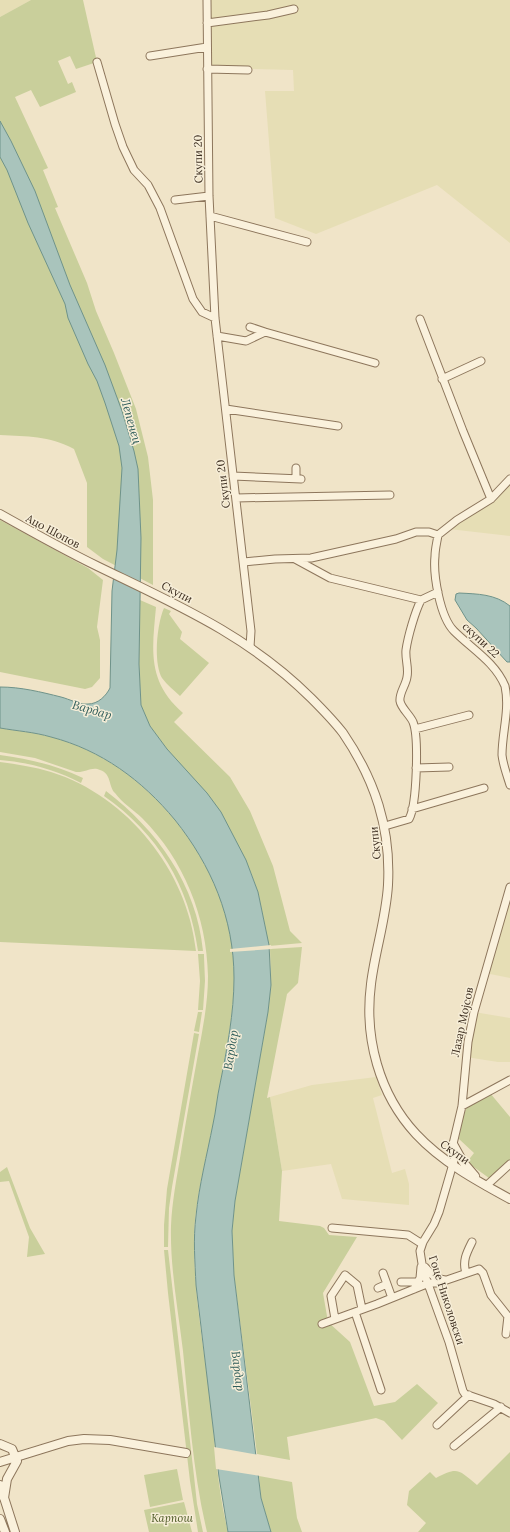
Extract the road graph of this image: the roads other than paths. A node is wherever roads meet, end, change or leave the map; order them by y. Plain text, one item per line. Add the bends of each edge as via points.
1 (207, 0) edge
2 (294, 9) dead end
3 (207, 23) junction
4 (207, 47) junction
5 (150, 56) dead end
6 (97, 62) dead end
7 (207, 69) junction
8 (248, 70) dead end
9 (210, 196) junction
10 (175, 200) dead end
11 (210, 216) junction
12 (308, 242) dead end
13 (215, 318) junction
14 (420, 319) dead end
15 (250, 327) dead end
16 (265, 332) junction
17 (217, 336) junction
18 (481, 361) dead end
19 (375, 363) dead end
20 (442, 379) junction
21 (226, 409) junction
22 (338, 426) dead end
23 (296, 468) dead end
24 (233, 476) junction
25 (510, 479) edge
26 (390, 495) dead end
27 (236, 498) junction
28 (491, 499) junction
29 (0, 514) edge
30 (438, 535) junction
31 (295, 559) junction
32 (244, 562) junction
33 (96, 566) joint
34 (438, 592) junction
35 (421, 600) junction
36 (250, 647) junction
37 (469, 715) dead end
38 (415, 729) junction
39 (449, 767) dead end
40 (416, 768) junction
41 (510, 785) edge
42 (484, 788) dead end
43 (412, 809) junction
44 (385, 826) junction
45 (510, 887) edge
46 (510, 1080) edge
47 (462, 1106) junction
48 (453, 1144) junction
49 (443, 1158) junction
50 (452, 1164) junction
51 (510, 1164) edge
52 (484, 1185) junction
53 (510, 1200) edge
54 (332, 1228) dead end
55 (423, 1242) junction
56 (472, 1242) dead end
57 (422, 1261) junction
58 (383, 1273) dead end
59 (466, 1273) junction
60 (446, 1280) junction
61 (401, 1282) dead end
62 (429, 1283) junction
63 (387, 1284) junction
64 (416, 1285) junction
65 (378, 1288) dead end
66 (392, 1298) junction
67 (359, 1311) junction
68 (509, 1318) edge
69 (335, 1319) junction
70 (322, 1324) dead end
71 (506, 1334) dead end
72 (381, 1390) dead end
73 (469, 1395) junction
74 (501, 1407) junction
75 (510, 1413) edge
76 (437, 1425) dead end
77 (0, 1444) edge
78 (454, 1446) dead end
79 (186, 1453) dead end
80 (15, 1458) junction
81 (0, 1462) edge
82 (0, 1485) edge
83 (4, 1498) junction
84 (0, 1518) edge
85 (5, 1532) edge
86 (15, 1532) edge

1 - 3 street, Скупи 20
2 - 3 street
3 - 4 street, Скупи 20
4 - 5 street
4 - 7 street, Скупи 20
6 - 13 street via 123,147 134,170 148,185 160,208 193,299 202,312
7 - 8 street
7 - 9 street, Скупи 20
9 - 10 street
9 - 11 street, Скупи 20
11 - 12 street
11 - 13 street, Скупи 20
13 - 17 street, Скупи 20
14 - 20 street
15 - 16 street
16 - 17 street via 246,341
16 - 19 street
17 - 21 street, Скупи 20
18 - 20 street
20 - 28 street
21 - 22 street
21 - 24 street, Скупи 20
23 - 24 street via 299,478
24 - 27 street, Скупи 20
25 - 28 street
26 - 27 street
27 - 32 street, Скупи 20
28 - 30 street
29 - 33 street, Ацо Шопов
30 - 31 street via 416,532 338,553
30 - 34 street, скупи 22 via 435,557
31 - 32 street
31 - 35 street via 330,578
32 - 36 street, Скупи 20 via 251,631
33 - 36 street, Скупи via 151,591
34 - 35 street
34 - 41 street, скупи 22 via 449,624 495,669 504,685 508,709 502,756
35 - 38 street via 406,651 407,676 400,699
36 - 44 street, Скупи via 302,689 341,731 372,784
37 - 38 street
38 - 40 street
39 - 40 street
40 - 43 street
42 - 43 street
43 - 44 street via 411,816 406,821
44 - 49 street, Скупи via 388,886 371,984 371,1040 381,1076 393,1102 418,1136
45 - 47 street, Лазар Мојсов via 474,1012 466,1050
46 - 47 street
47 - 48 street, Лазар Мојсов
48 - 49 street
48 - 50 street, Лазар Мојсов via 455,1157
48 - 52 street via 463,1162
49 - 50 street, Скупи
50 - 52 street, Скупи
50 - 55 street, Гоце Николовски via 437,1218
51 - 52 street
52 - 53 street, Скупи
54 - 55 street via 408,1235
55 - 57 street, Гоце Николовски via 420,1251
56 - 59 street via 464,1263
57 - 60 street via 438,1280
57 - 62 street, Гоце Николовски
57 - 64 street
58 - 63 street
59 - 60 street
59 - 68 street via 477,1269 483,1272 491,1295
60 - 62 street
61 - 64 street
62 - 64 street
62 - 73 street, Гоце Николовски via 460,1384 464,1393
63 - 65 street
63 - 66 street
64 - 66 street
66 - 67 street
67 - 69 street
67 - 69 street via 357,1285 345,1275 331,1296
67 - 72 street
68 - 71 street
69 - 70 street
73 - 74 street
73 - 76 street
74 - 75 street
74 - 78 street
77 - 80 street via 12,1449
79 - 80 street via 110,1440 84,1439 68,1441
80 - 81 street
80 - 83 street via 17,1462 7,1480
82 - 83 street
83 - 86 street
84 - 85 street

